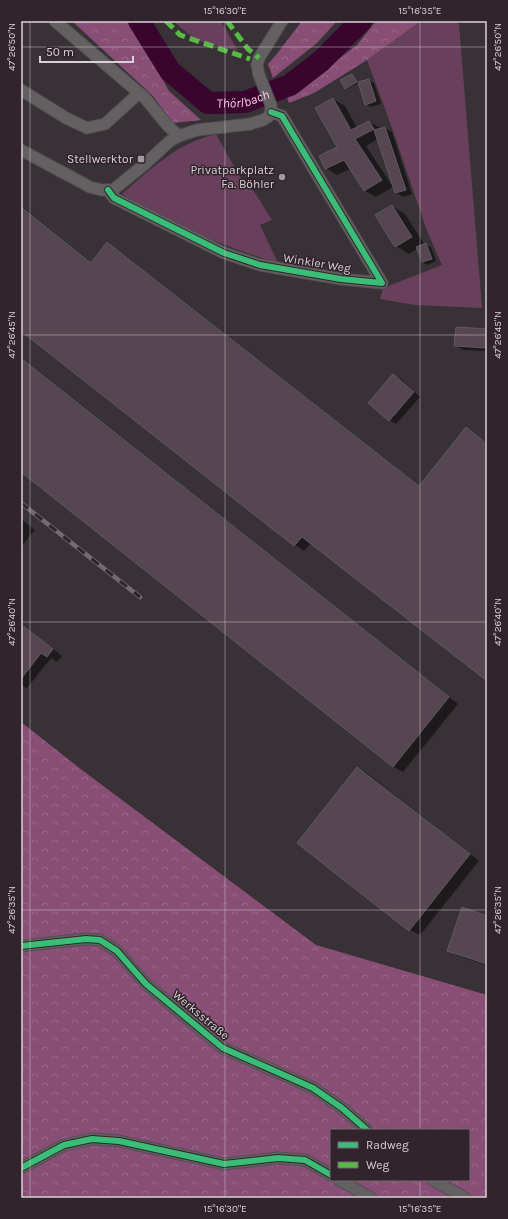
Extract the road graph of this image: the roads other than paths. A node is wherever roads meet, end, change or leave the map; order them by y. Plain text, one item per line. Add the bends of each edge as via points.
1 (55, 21) edge
2 (282, 21) edge
3 (21, 90) edge
4 (140, 93) junction
5 (271, 109) junction
6 (179, 136) junction
7 (21, 150) edge
8 (108, 190) junction
9 (21, 946) edge
10 (366, 1129) edge
11 (21, 1168) edge
12 (330, 1174) edge
13 (341, 1181) edge
14 (435, 1181) edge
15 (372, 1198) edge
16 (464, 1198) edge

1 - 4 street
2 - 5 street via 257,65
3 - 4 street via 87,128 105,124
4 - 6 street
5 - 6 street via 268,117 250,124 197,130
5 - 8 street, Winkler Weg via 282,116 382,283 341,280 286,270 260,265 224,253 114,198
6 - 8 street via 118,187
7 - 8 street via 90,187
9 - 10 street, Werksstraße via 78,939 100,940 117,951 146,984 223,1048 314,1088
11 - 12 street via 64,1145 92,1139 120,1141 224,1164 278,1158 306,1160
13 - 15 street
14 - 16 street

